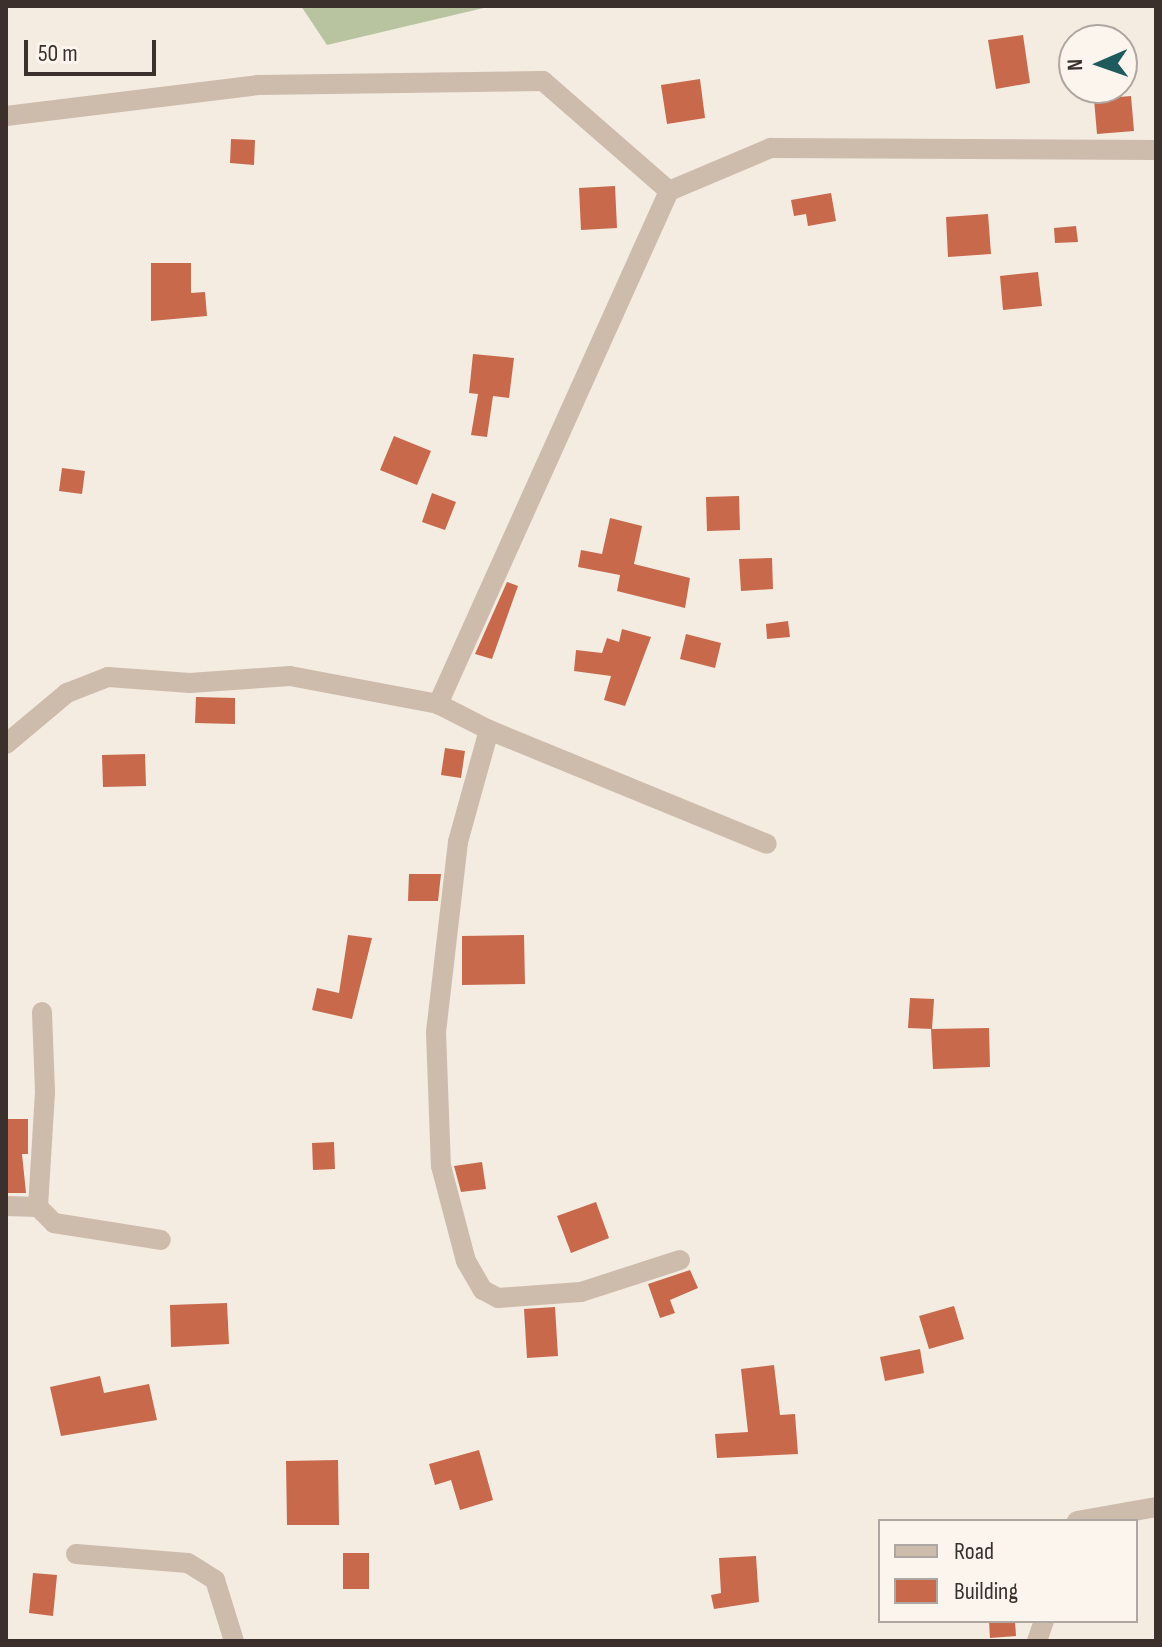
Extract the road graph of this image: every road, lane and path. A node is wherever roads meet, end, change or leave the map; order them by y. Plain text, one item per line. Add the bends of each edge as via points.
1 (6, 116) edge
2 (1156, 150) edge
3 (669, 191) junction
4 (438, 704) junction
5 (489, 730) junction
6 (6, 744) edge
7 (767, 844) dead end
8 (42, 1012) dead end
9 (6, 1206) edge
10 (38, 1207) junction
11 (161, 1240) dead end
12 (680, 1260) dead end
13 (1156, 1507) edge
14 (1088, 1519) edge
15 (76, 1554) dead end
16 (234, 1641) edge

1 - 3 street via 258,85 543,81
2 - 3 street via 771,148
3 - 4 street
4 - 5 street
4 - 6 street via 290,676 190,683 108,677 67,693
5 - 7 street
5 - 12 street via 458,842 436,1032 441,1166 466,1261 483,1290 498,1298 581,1292
8 - 10 street via 45,1091
9 - 10 street
10 - 11 street via 54,1223
13 - 14 street
15 - 16 street via 188,1563 215,1580

